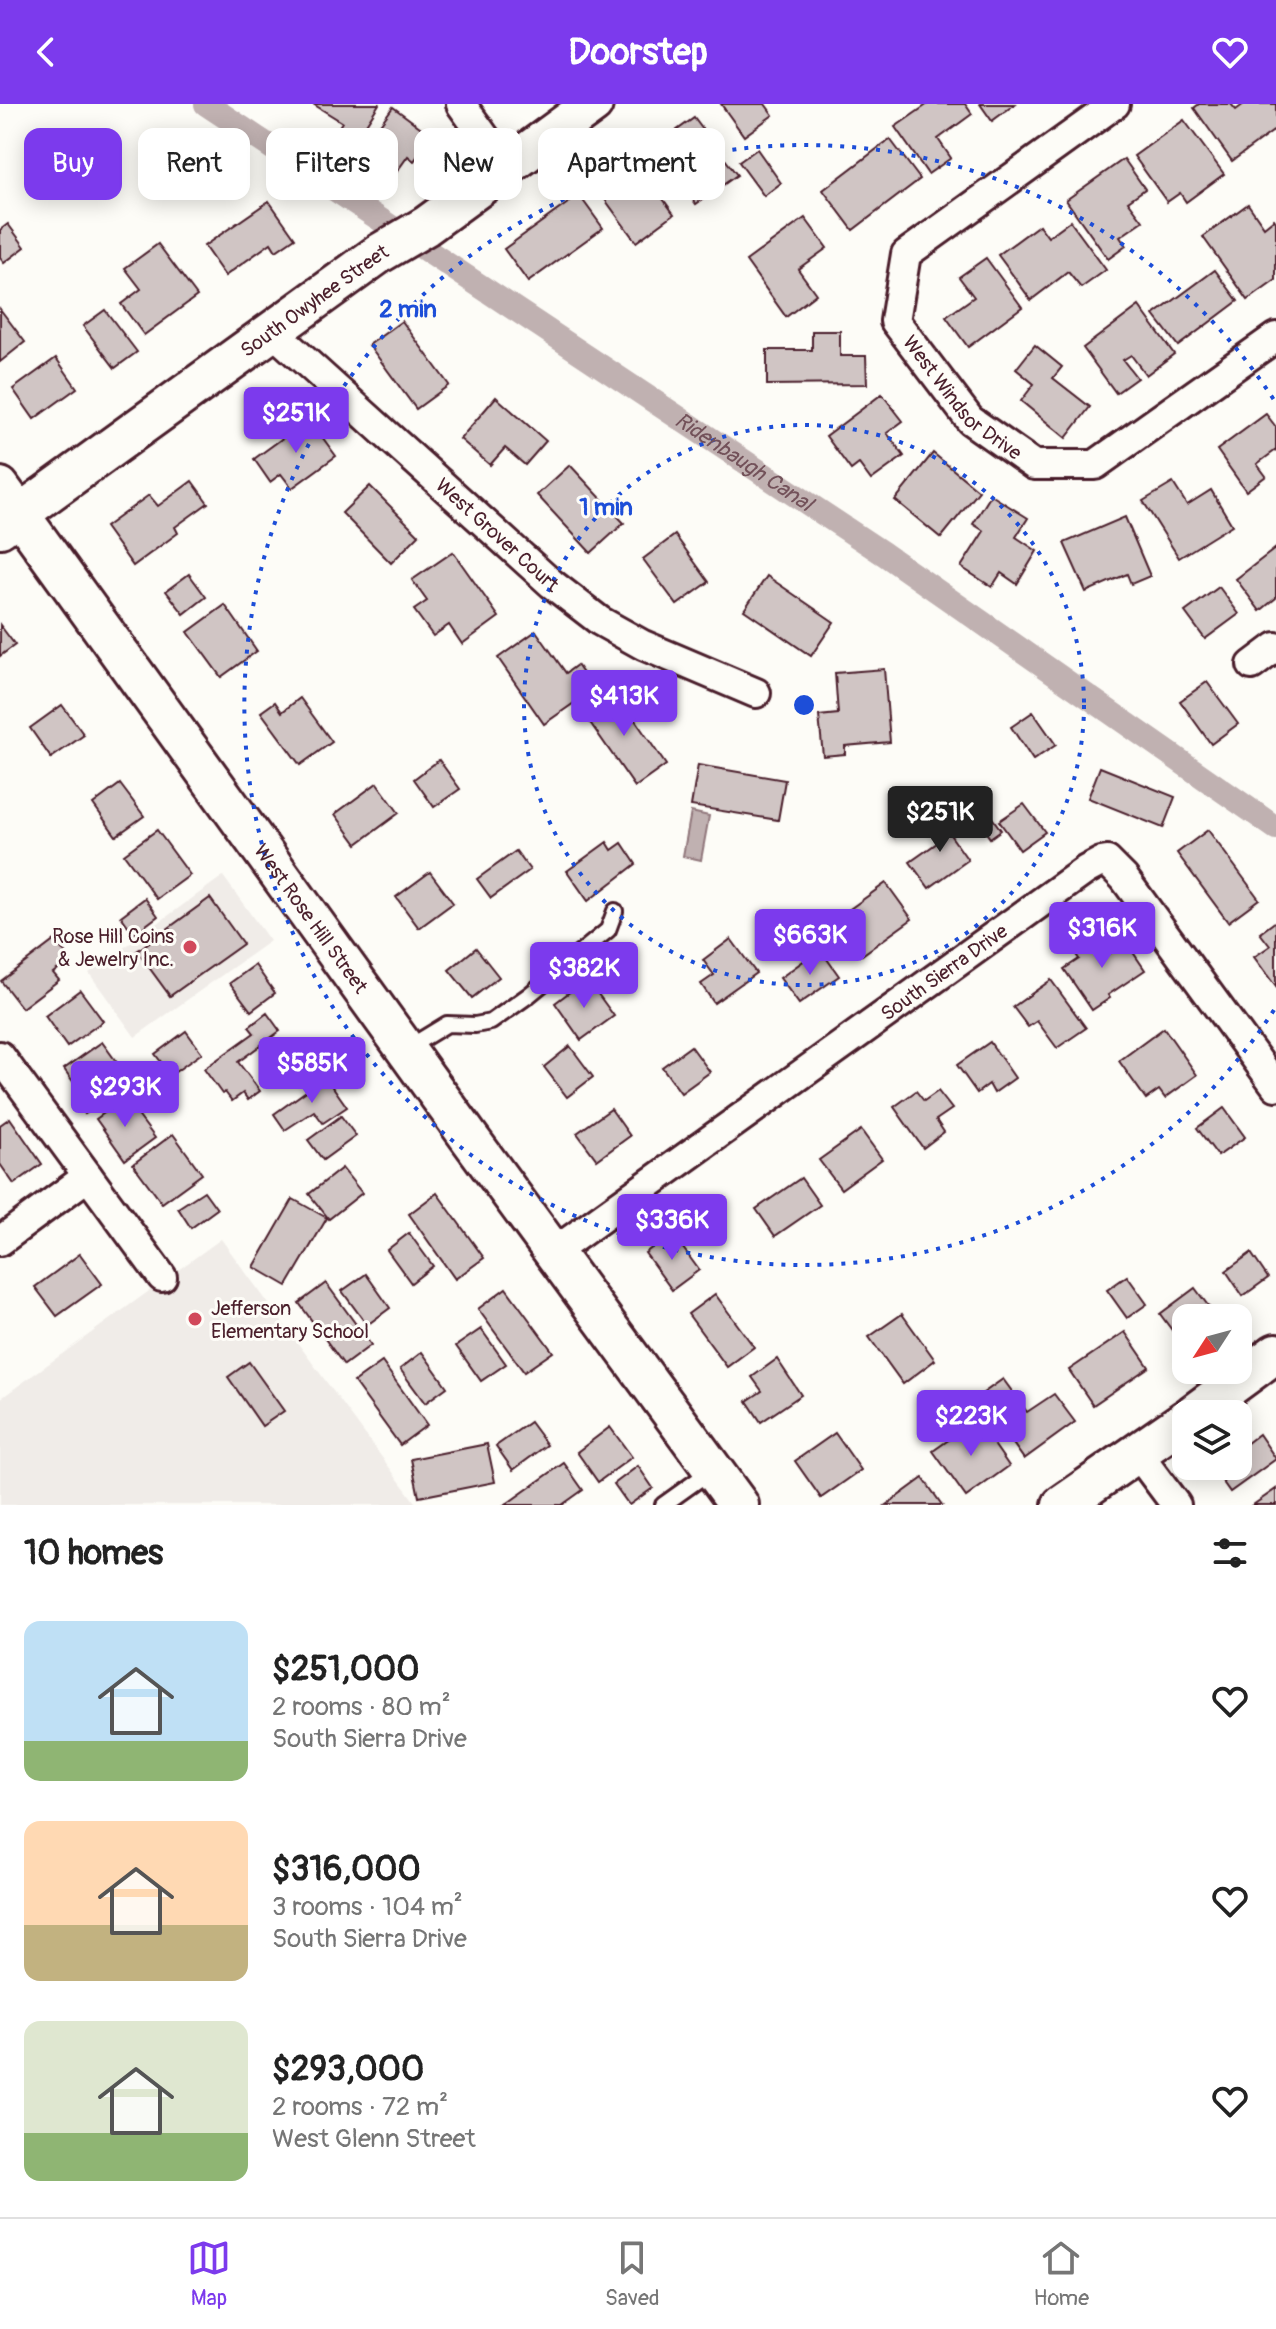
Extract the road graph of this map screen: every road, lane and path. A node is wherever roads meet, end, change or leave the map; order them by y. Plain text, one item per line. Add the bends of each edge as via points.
1 (461, 104) edge
2 (593, 104) edge
3 (1115, 104) edge
4 (478, 128) edge
5 (522, 155) edge
6 (461, 200) edge
7 (272, 331) junction
8 (1276, 337) edge
9 (7, 509) edge
10 (1276, 647) edge
11 (1252, 665) dead end
12 (756, 693) dead end
13 (615, 911) dead end
14 (405, 1049) junction
15 (0, 1056) edge
16 (1276, 1086) edge
17 (88, 1176) junction
18 (0, 1241) edge
19 (554, 1252) junction
20 (162, 1277) dead end
21 (1276, 1353) edge
22 (1212, 1400) edge
23 (1172, 1429) edge
24 (1138, 1454) junction
25 (712, 1469) junction
26 (663, 1505) edge
27 (739, 1505) edge
28 (1062, 1505) edge
29 (1176, 1505) edge

1 - 4 street
2 - 5 street, South Owyhee Street
3 - 8 street, West Windsor Drive via 906,254 895,321 970,420 1034,465 1095,465
6 - 7 street, South Owyhee Street
7 - 9 street, South Owyhee Street
7 - 12 street, West Grover Court via 552,584 600,621
9 - 14 street, West Rose Hill Street
10 - 11 street
13 - 14 lane via 608,930 491,1022 447,1024
14 - 19 street, West Rose Hill Street
15 - 17 street
16 - 19 street, South Sierra Drive via 1124,878 1107,861 1101,862
17 - 18 street
17 - 20 street
19 - 25 street, West Rose Hill Street
21 - 22 street
23 - 24 street
24 - 28 street
24 - 29 street
25 - 26 lane
25 - 27 street, West Rose Hill Street

